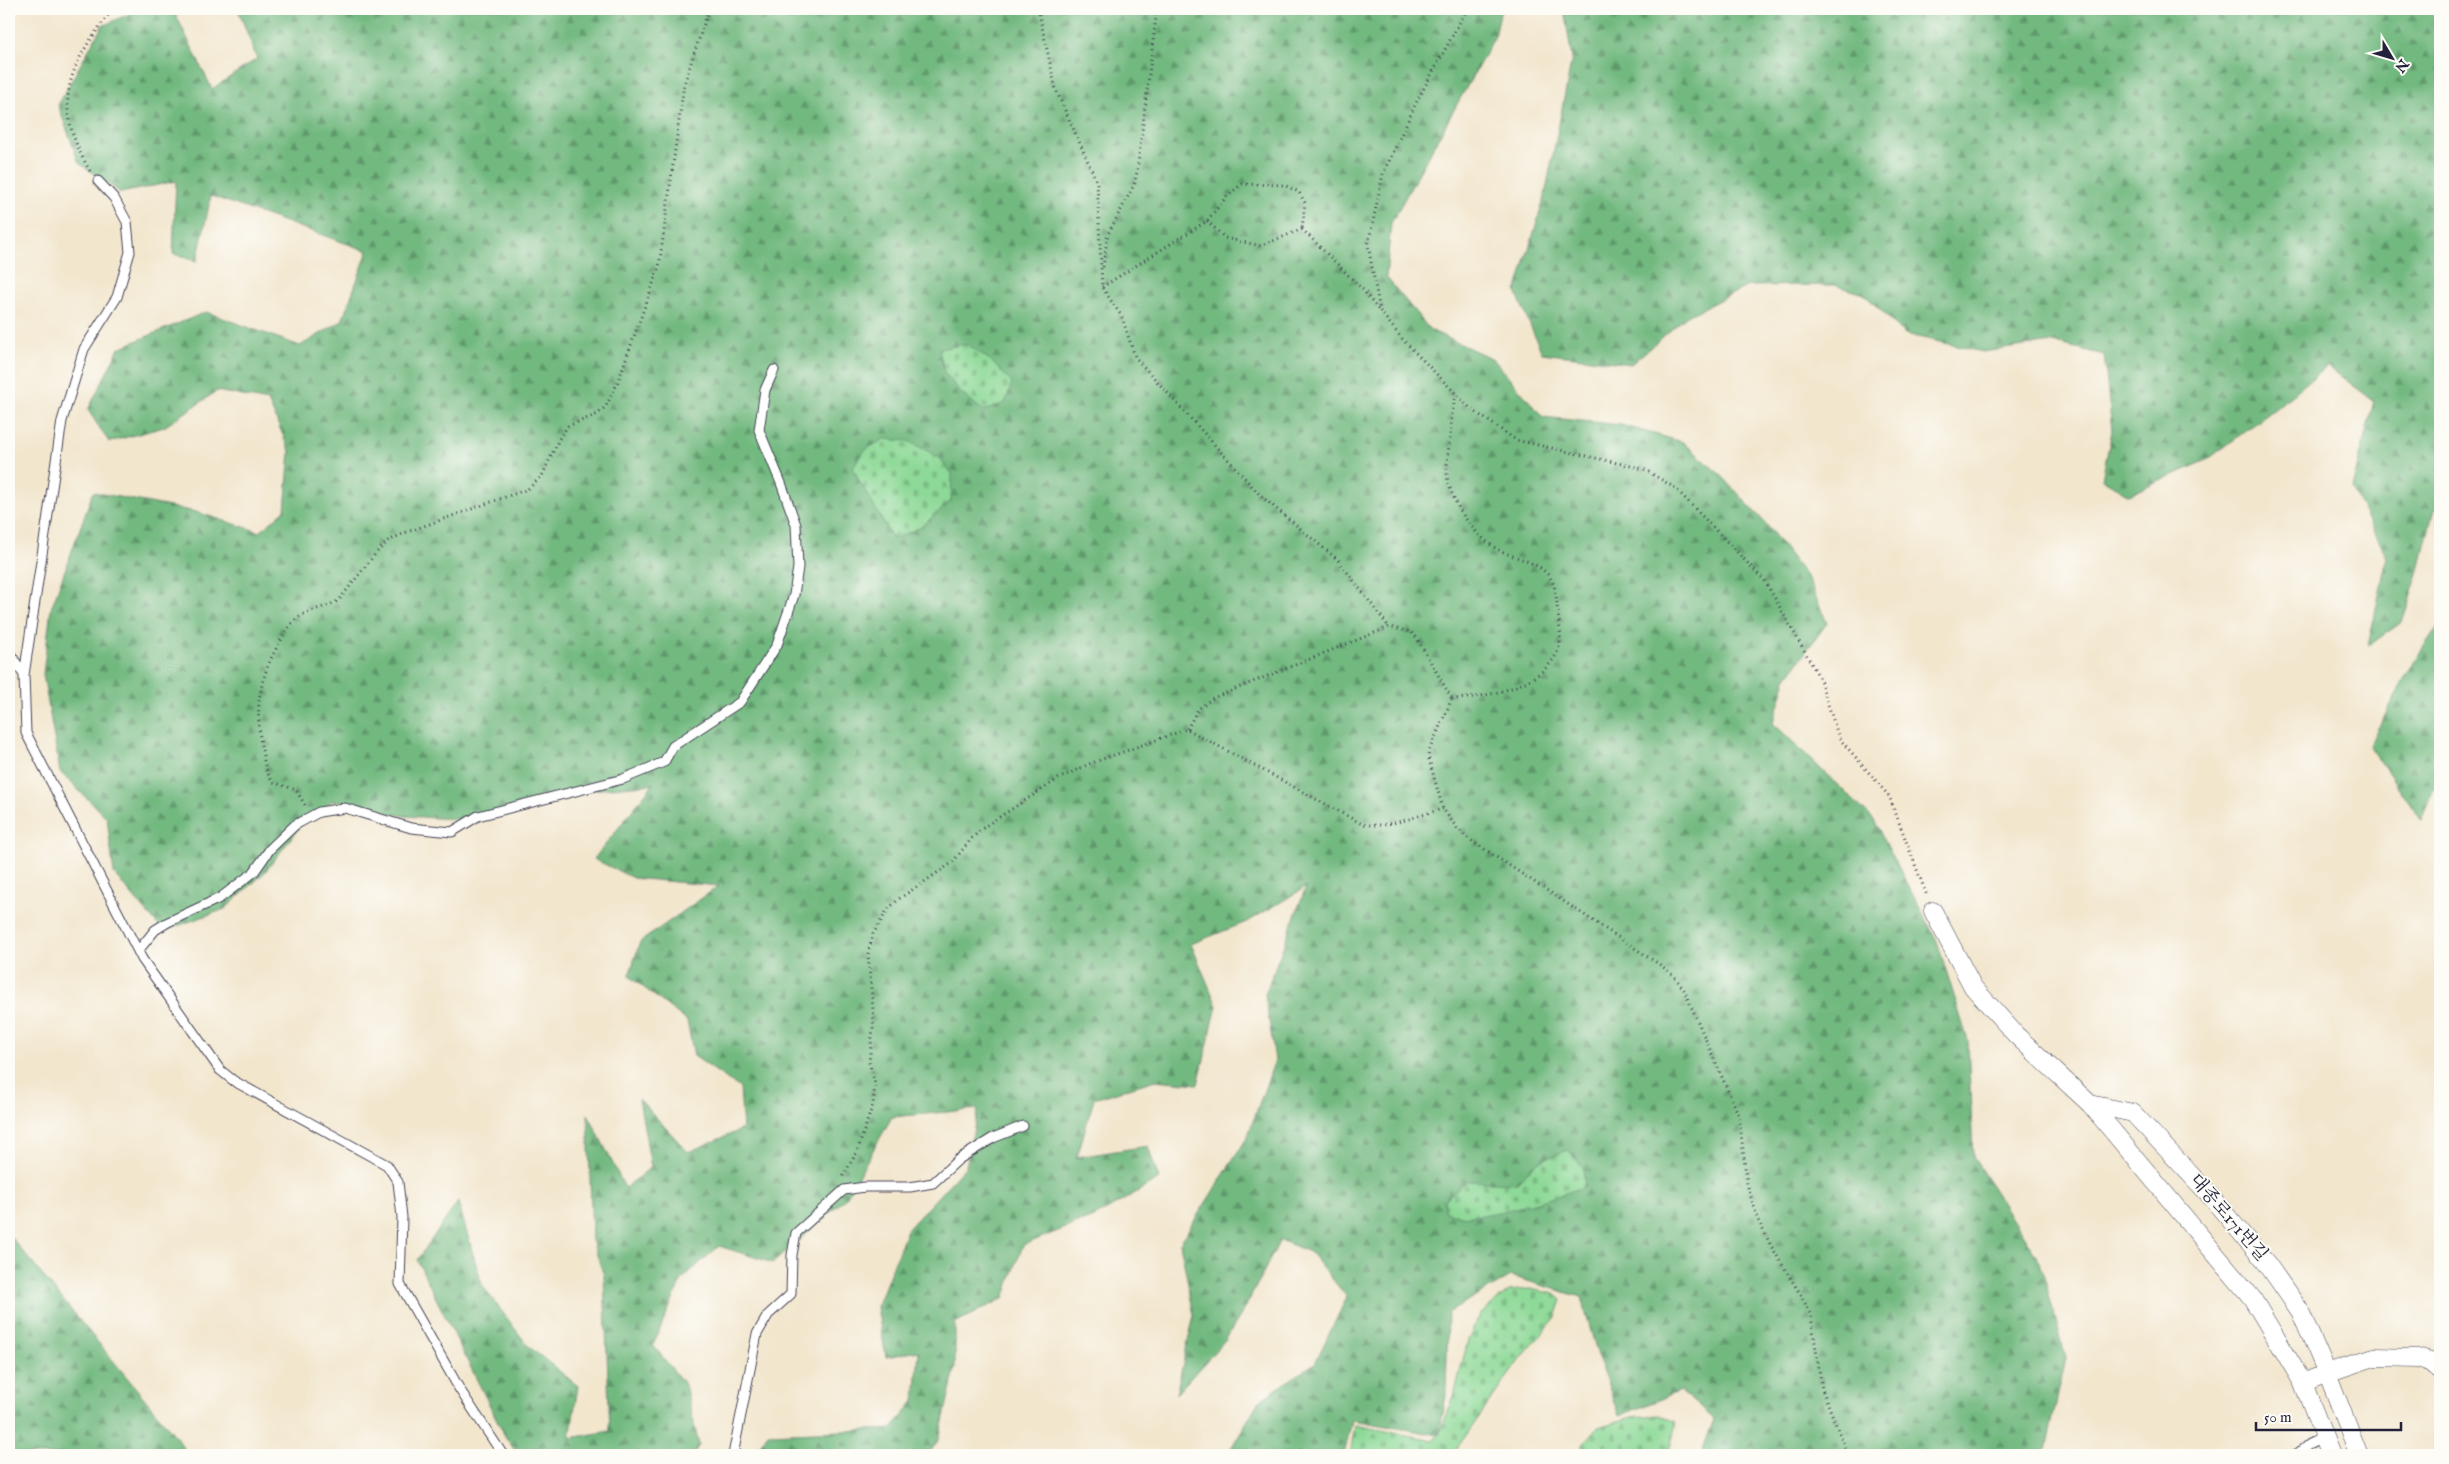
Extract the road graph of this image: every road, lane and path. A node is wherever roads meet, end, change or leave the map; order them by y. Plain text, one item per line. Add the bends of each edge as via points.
1 (113, 9) edge
2 (709, 9) edge
3 (1038, 9) edge
4 (1157, 9) edge
5 (1467, 9) edge
6 (98, 181) joint
7 (1207, 221) junction
8 (1302, 229) junction
9 (1102, 287) junction
10 (1380, 311) junction
11 (774, 370) dead end
12 (1456, 395) junction
13 (1388, 627) junction
14 (9, 652) edge
15 (24, 675) junction
16 (1452, 700) junction
17 (1187, 729) junction
18 (1443, 809) junction
19 (312, 816) junction
20 (1932, 911) joint
21 (138, 951) junction
22 (2090, 1104) junction
23 (1023, 1126) dead end
24 (842, 1178) dead end
25 (2440, 1370) edge
26 (2327, 1373) junction
27 (2303, 1383) junction
28 (2324, 1438) junction
29 (503, 1455) edge
30 (733, 1455) edge
31 (1848, 1455) edge
32 (2296, 1455) edge
33 (2331, 1455) edge
34 (2359, 1455) edge

1 - 6 path via 86,43 71,77 68,114 71,126 81,156
2 - 19 path via 684,84 659,267 606,406 598,414 568,426 542,476 528,489 388,541 339,600 329,607 303,614 294,621 268,662 260,686 257,715 265,766 273,782 296,790
3 - 9 path via 1056,90 1097,182
4 - 9 path via 1137,172 1108,234
5 - 10 path via 1417,101 1383,174 1368,245
6 - 15 lane via 114,198 127,222 130,252 117,297 84,349 62,421
7 - 8 path via 1225,238 1261,246
7 - 8 path via 1237,186 1276,183 1292,188 1304,198
7 - 9 path
8 - 10 path
9 - 13 path via 1122,317 1131,350 1142,367 1261,496 1338,560
10 - 12 path via 1402,340
11 - 19 lane via 765,390 760,430 796,525 798,567 794,595 776,645 740,702 673,746 664,762 623,779 478,816 452,832 411,828 345,808
12 - 16 path via 1447,469 1454,497 1485,541 1549,575 1556,593 1560,634 1555,656 1538,673 1496,695
12 - 20 path via 1516,440 1644,470 1675,488 1765,581 1819,677 1839,738 1889,796
13 - 16 path via 1410,632 1416,637
13 - 17 path via 1213,698 1198,709
14 - 15 lane
15 - 21 lane via 26,733
16 - 18 path via 1428,756
17 - 18 path via 1362,824 1386,825
17 - 24 path via 1089,764 1058,779 984,827 952,863 900,898 888,910 874,934 868,954 874,1020 869,1062 875,1084 873,1104 857,1152
18 - 31 path via 1469,840 1662,966 1684,990 1739,1116 1747,1184 1758,1220 1811,1316 1822,1389
19 - 21 lane via 295,825 270,849 254,872 220,898 155,930
20 - 22 street via 1973,987 2016,1035
21 - 29 lane via 220,1070 234,1081 387,1165 398,1182 402,1217 400,1284 460,1390
22 - 26 street, 대종로171번길 via 2134,1113 2206,1191 2268,1265 2300,1311
22 - 27 street via 2252,1298
23 - 30 lane via 993,1138 959,1158 933,1183 844,1190 796,1233 790,1294 768,1315 757,1334
25 - 26 street via 2418,1358 2374,1357
26 - 27 street
26 - 34 street, 대종로171번길
27 - 28 street
28 - 32 lane via 2309,1444
28 - 33 street

